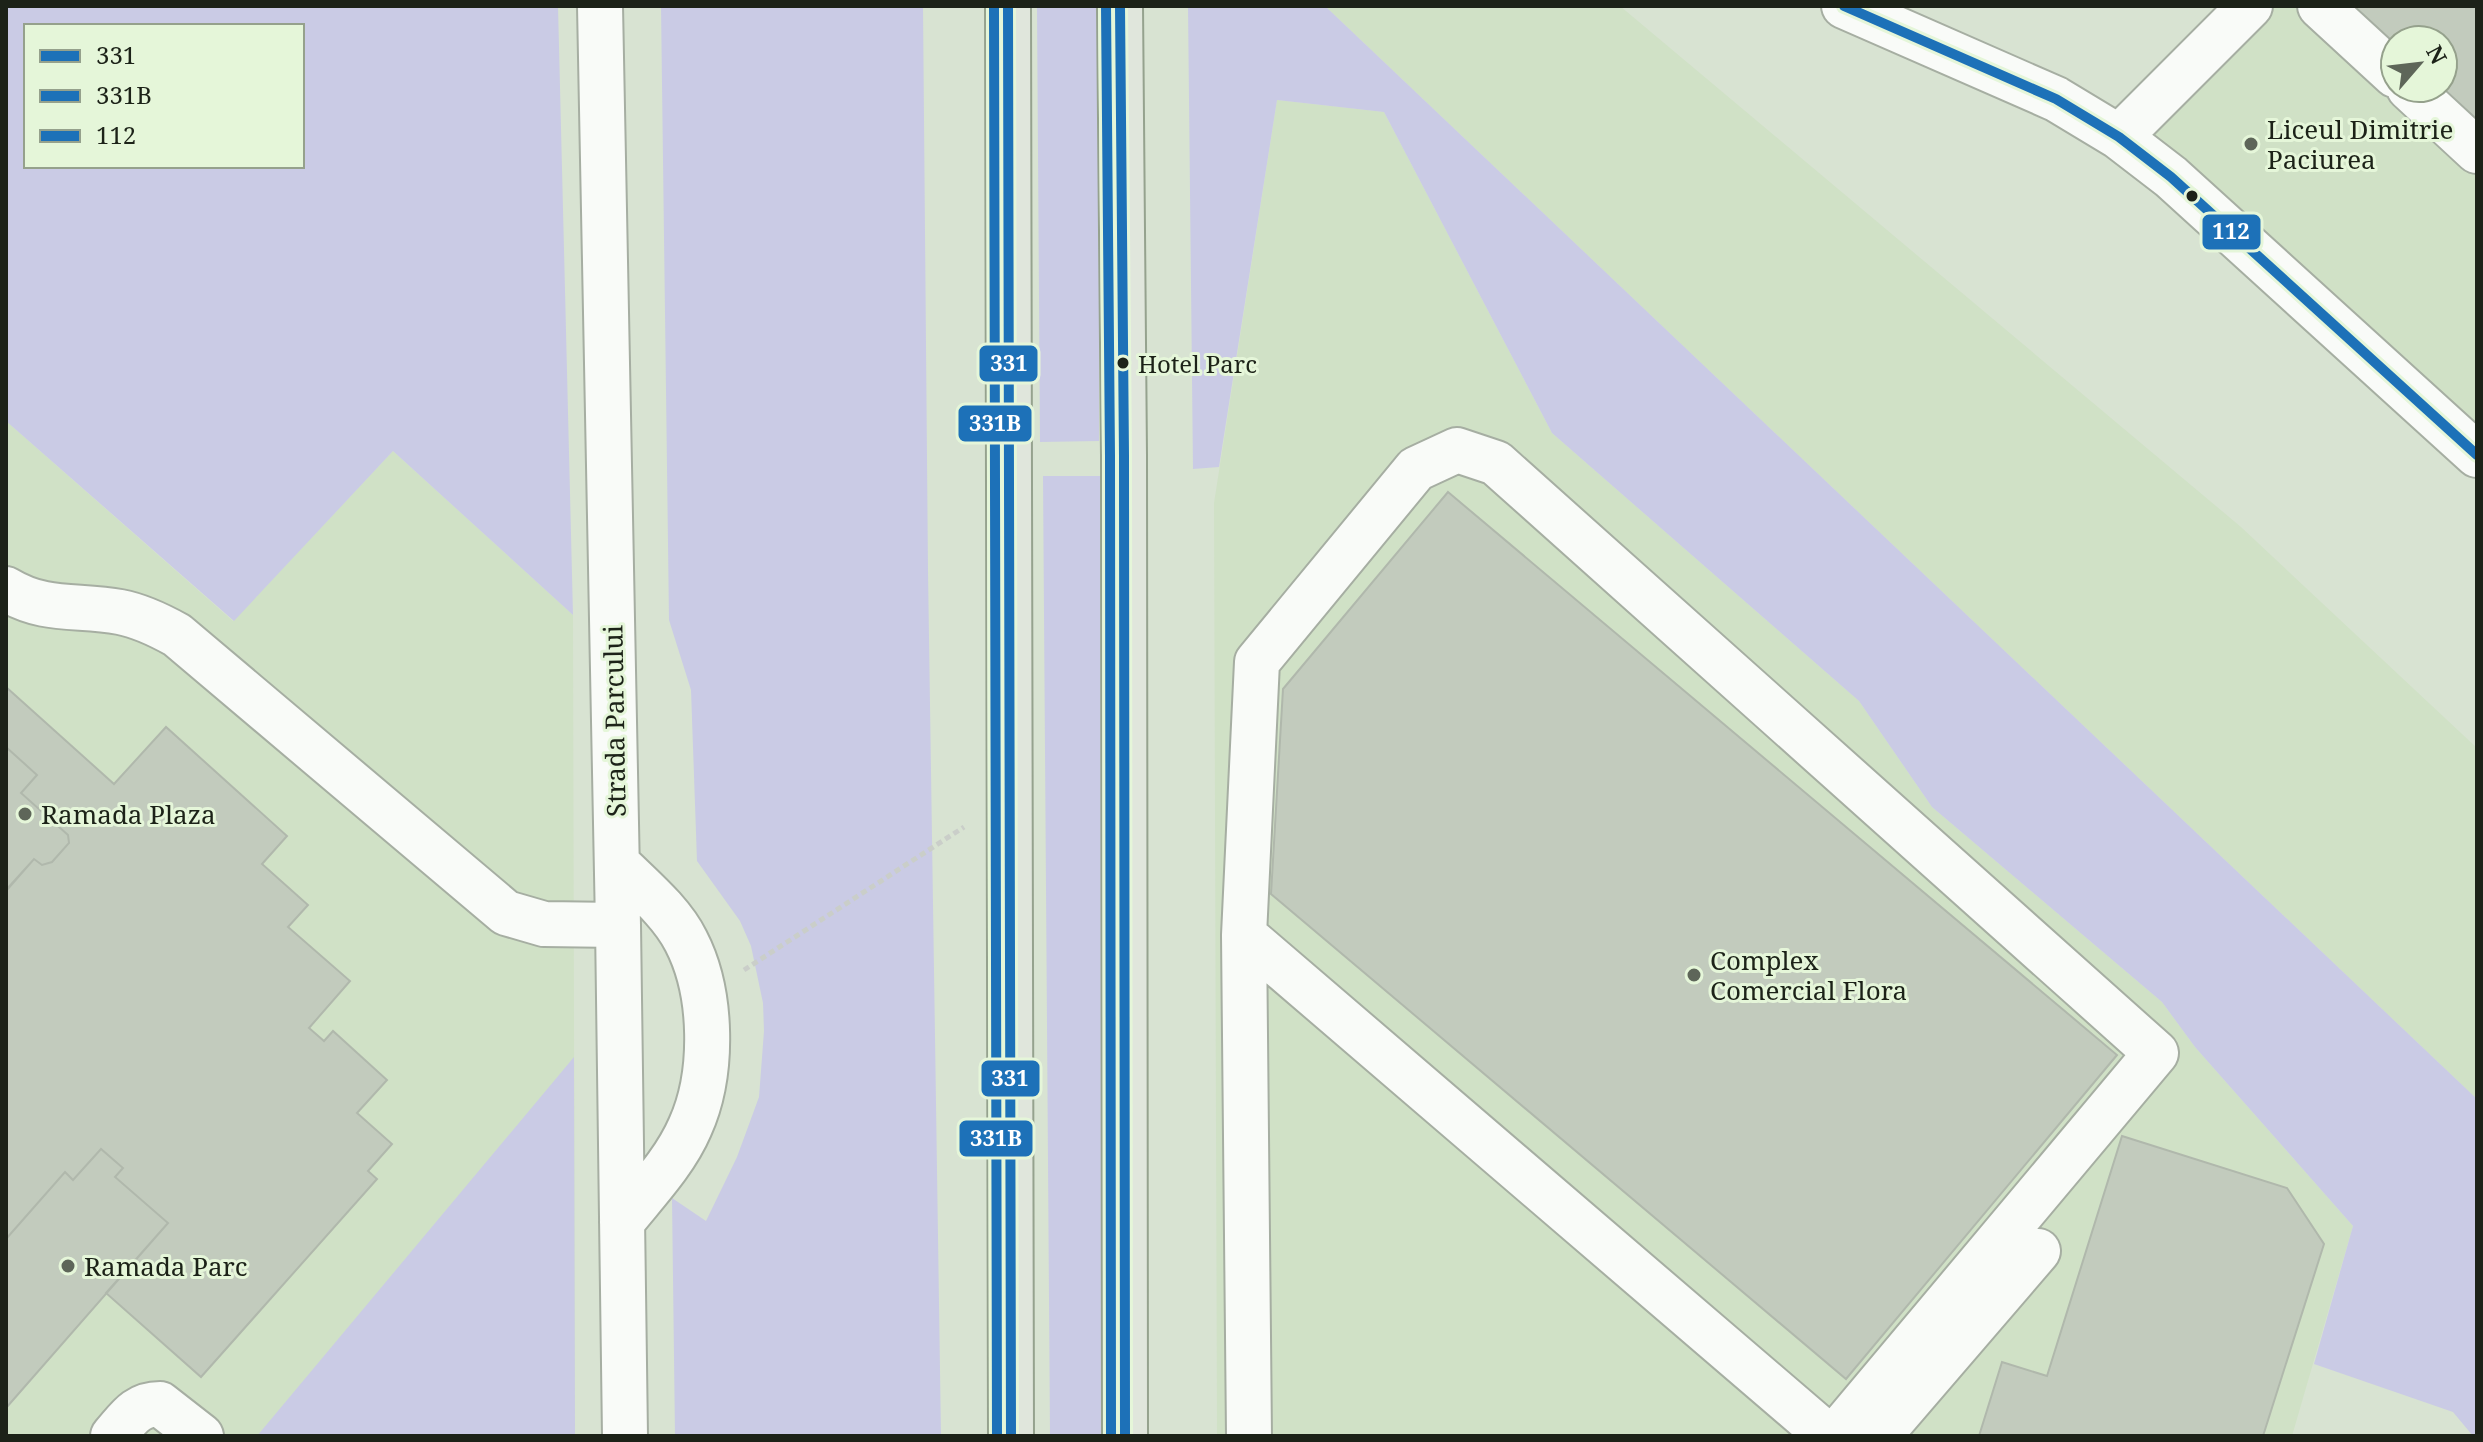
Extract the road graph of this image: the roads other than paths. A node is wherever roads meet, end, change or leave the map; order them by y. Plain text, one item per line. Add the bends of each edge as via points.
1 (600, 6) edge
2 (1008, 6) edge
3 (1120, 6) edge
4 (1844, 6) edge
5 (2250, 6) edge
6 (2320, 6) edge
7 (2379, 60) edge
8 (2426, 104) edge
9 (2119, 137) junction
10 (2477, 151) edge
11 (2477, 455) edge
12 (6, 589) edge
13 (617, 863) junction
14 (618, 925) junction
15 (1244, 935) junction
16 (622, 1222) junction
17 (2038, 1251) dead end
18 (113, 1436) edge
19 (201, 1436) edge
20 (625, 1436) edge
21 (1011, 1436) edge
22 (1125, 1436) edge
23 (1249, 1436) edge
24 (1828, 1436) edge
25 (1835, 1436) edge
26 (1879, 1436) edge

1 - 13 street, Strada Parcului
2 - 21 main road
3 - 22 main road
4 - 9 street via 2056,99
5 - 9 street
6 - 7 street
8 - 10 street
9 - 11 street via 2171,177
12 - 14 street via 53,607 122,612 177,635 506,913 544,924
13 - 14 street, Strada Parcului
13 - 16 street via 679,930 697,967 707,1031 706,1063 691,1127
14 - 16 street, Strada Parcului
15 - 23 street
15 - 24 street
15 - 25 street via 1257,662 1416,469 1457,450 1496,463 2156,1053
16 - 20 street, Strada Parcului
17 - 26 street
18 - 19 street via 137,1408 160,1404

